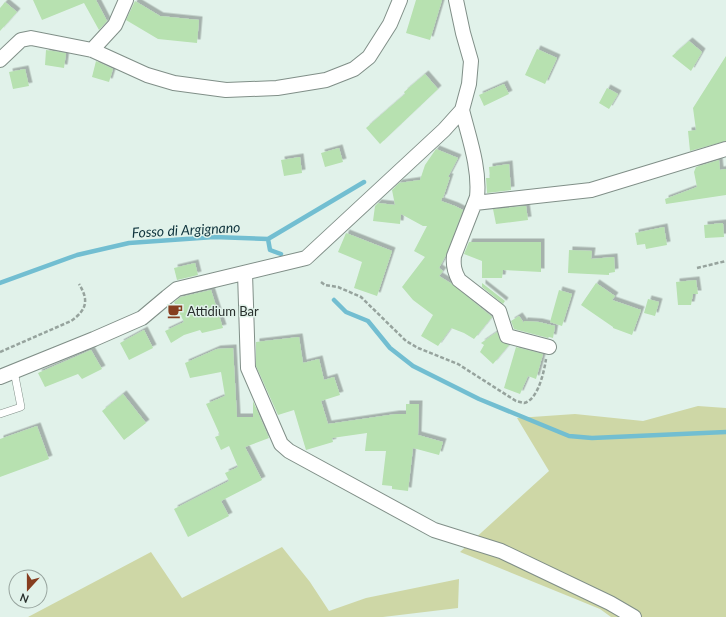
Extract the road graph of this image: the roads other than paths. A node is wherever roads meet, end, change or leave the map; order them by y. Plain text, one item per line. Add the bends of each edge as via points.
1 (126, 0) edge
2 (400, 0) edge
3 (456, 0) edge
4 (92, 50) junction
5 (0, 60) edge
6 (462, 110) junction
7 (726, 149) edge
8 (475, 203) junction
9 (245, 273) junction
10 (549, 347) road end
11 (14, 371) junction
12 (0, 377) edge
13 (0, 414) edge
14 (634, 617) edge

1 - 4 street via 115,25
2 - 4 street via 390,24 369,57 354,69 326,80 277,88 226,90 174,83 147,75
3 - 6 street via 471,61 469,84
4 - 5 street via 31,38 21,40
6 - 8 street via 478,176
6 - 9 street via 444,130 306,258
7 - 8 street via 591,190
8 - 10 street via 454,256 455,273 459,280 499,311 507,336
9 - 11 street via 177,289 142,318
9 - 14 street via 248,368 281,444 289,451 434,530 501,551
11 - 12 street
11 - 13 lane via 22,407

